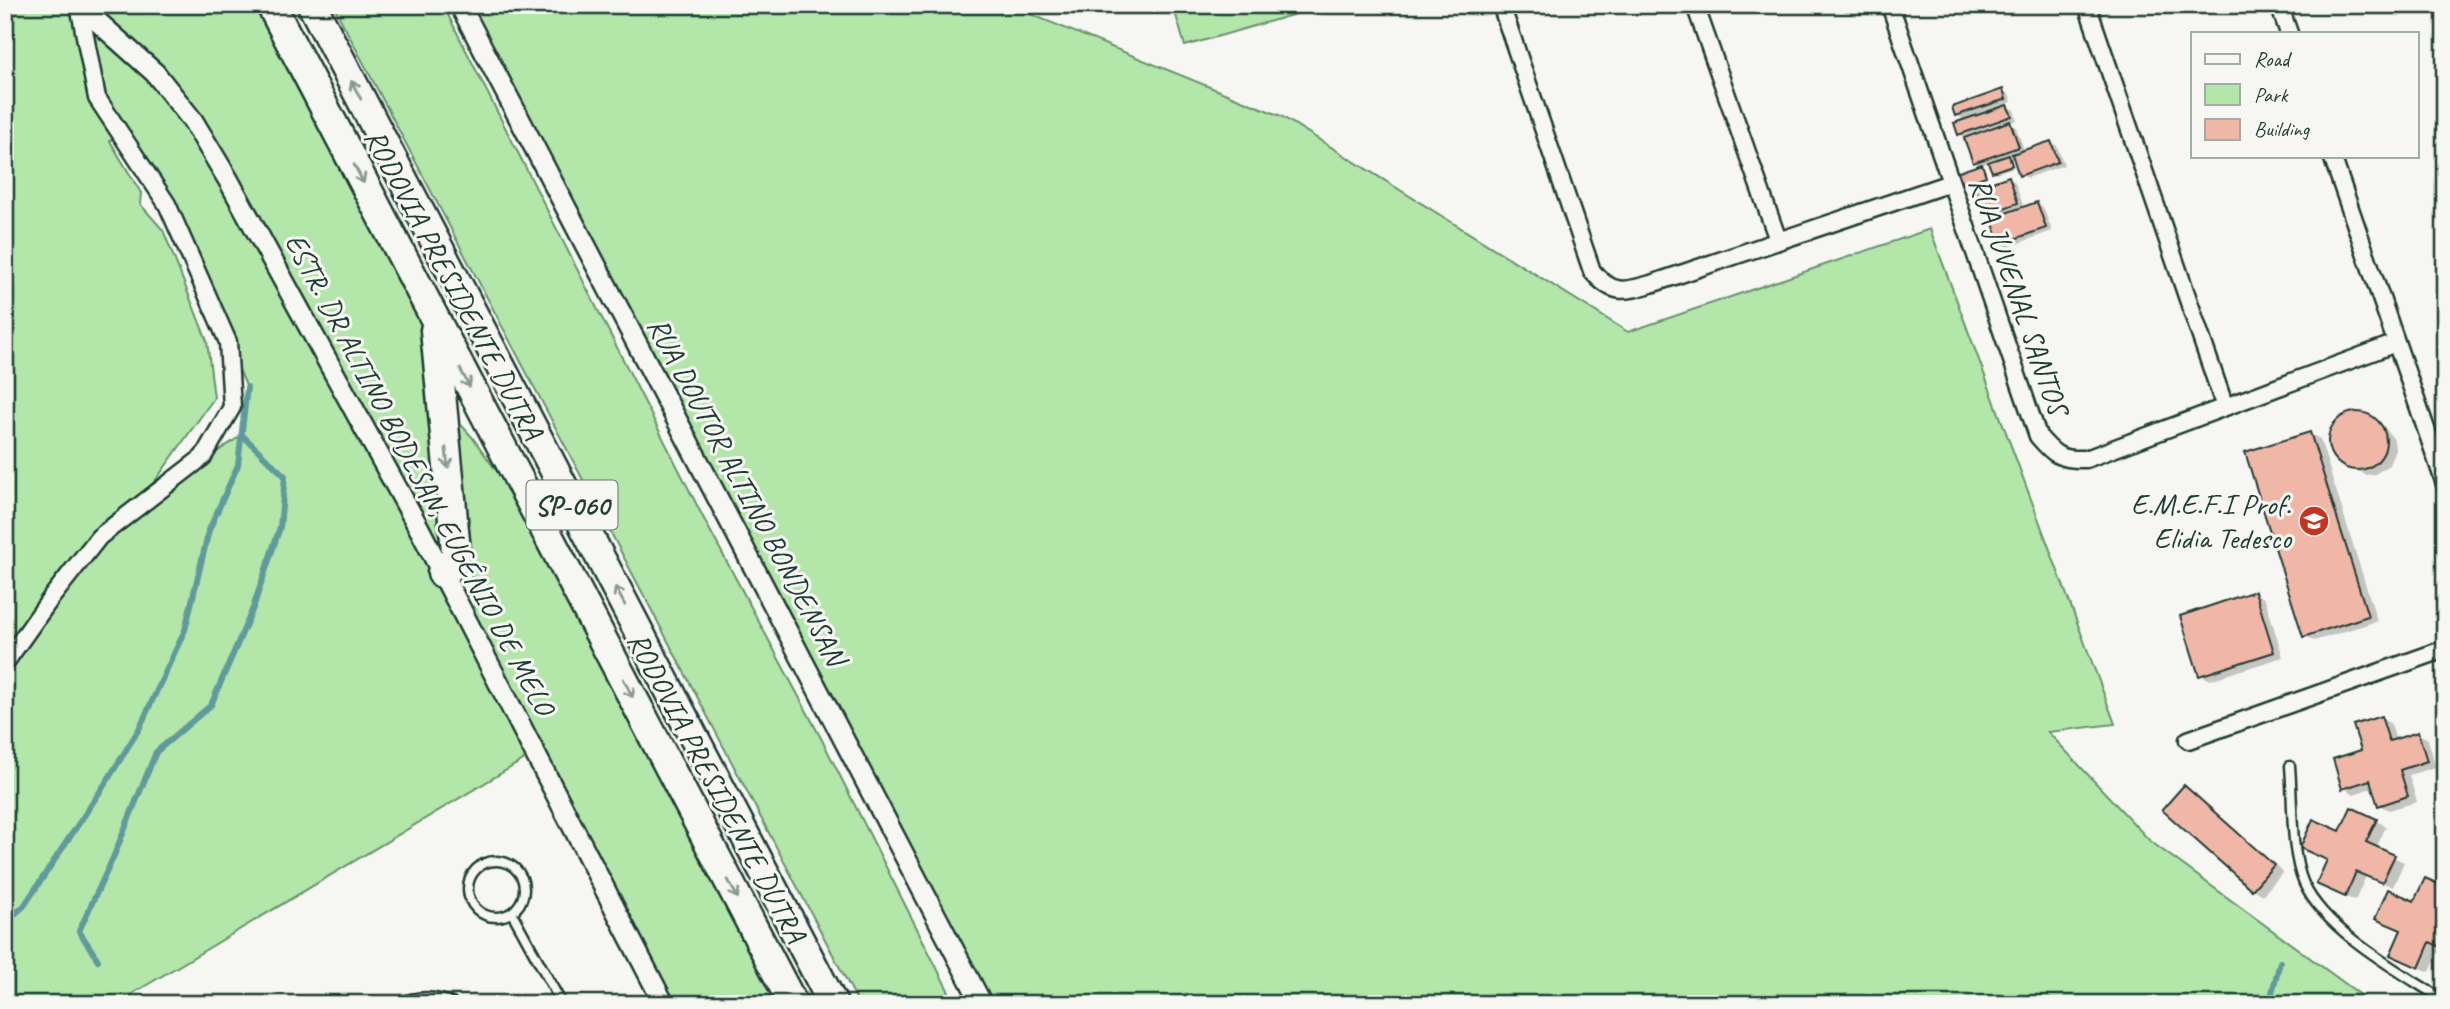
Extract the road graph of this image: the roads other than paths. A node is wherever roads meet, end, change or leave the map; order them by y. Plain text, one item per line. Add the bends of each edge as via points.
1 (79, 5) edge
2 (271, 5) edge
3 (312, 5) edge
4 (460, 5) edge
5 (1501, 5) edge
6 (1695, 5) edge
7 (1890, 5) edge
8 (2087, 5) edge
9 (2279, 5) edge
10 (2289, 32) edge
11 (2333, 158) edge
12 (1950, 183) junction
13 (1778, 240) junction
14 (434, 317) junction
15 (2396, 344) junction
16 (2225, 407) junction
17 (2445, 484) edge
18 (442, 573) junction
19 (2445, 649) edge
20 (5, 663) edge
21 (2188, 740) dead end
22 (2290, 766) dead end
23 (512, 913) junction
24 (2445, 1001) edge
25 (397, 1004) edge
26 (454, 1004) edge
27 (562, 1004) edge
28 (664, 1004) edge
29 (793, 1004) edge
30 (833, 1004) edge
31 (982, 1004) edge

1 - 18 street, ESTR. DR ALTINO BODESAN, EUGÊNIO DE MELO via 155,73 193,121
1 - 20 street via 97,98 167,204 228,342 232,407 203,457 99,537
2 -> 14 highway, RODOVIA PRESIDENTE DUTRA / SP-060
30 -> 3 highway, RODOVIA PRESIDENTE DUTRA / SP-060
4 - 31 street, RUA DOUTOR ALTINO BONDENSAN
5 - 13 street via 1592,271 1604,285 1636,289
6 - 13 street
7 - 12 street, RUA JUVENAL SANTOS
8 - 16 street
9 - 10 street
11 - 15 street
12 - 13 street
12 - 16 street, RUA JUVENAL SANTOS via 2038,436 2051,452 2067,460 2085,459
14 -> 18 highway via 456,551 452,568
14 -> 29 highway, RODOVIA PRESIDENTE DUTRA / SP-060
15 - 16 street, RUA JUVENAL SANTOS
15 - 17 street
18 - 28 street, ESTR. DR ALTINO BODESAN, EUGÊNIO DE MELO
19 - 21 street
22 - 24 lane via 2295,848 2304,883 2316,902 2356,942
23 - 23 lane via 521,904 523,879 505,862 481,865 469,886 477,909 488,916
23 - 27 lane
25 - 26 lane via 429,996

